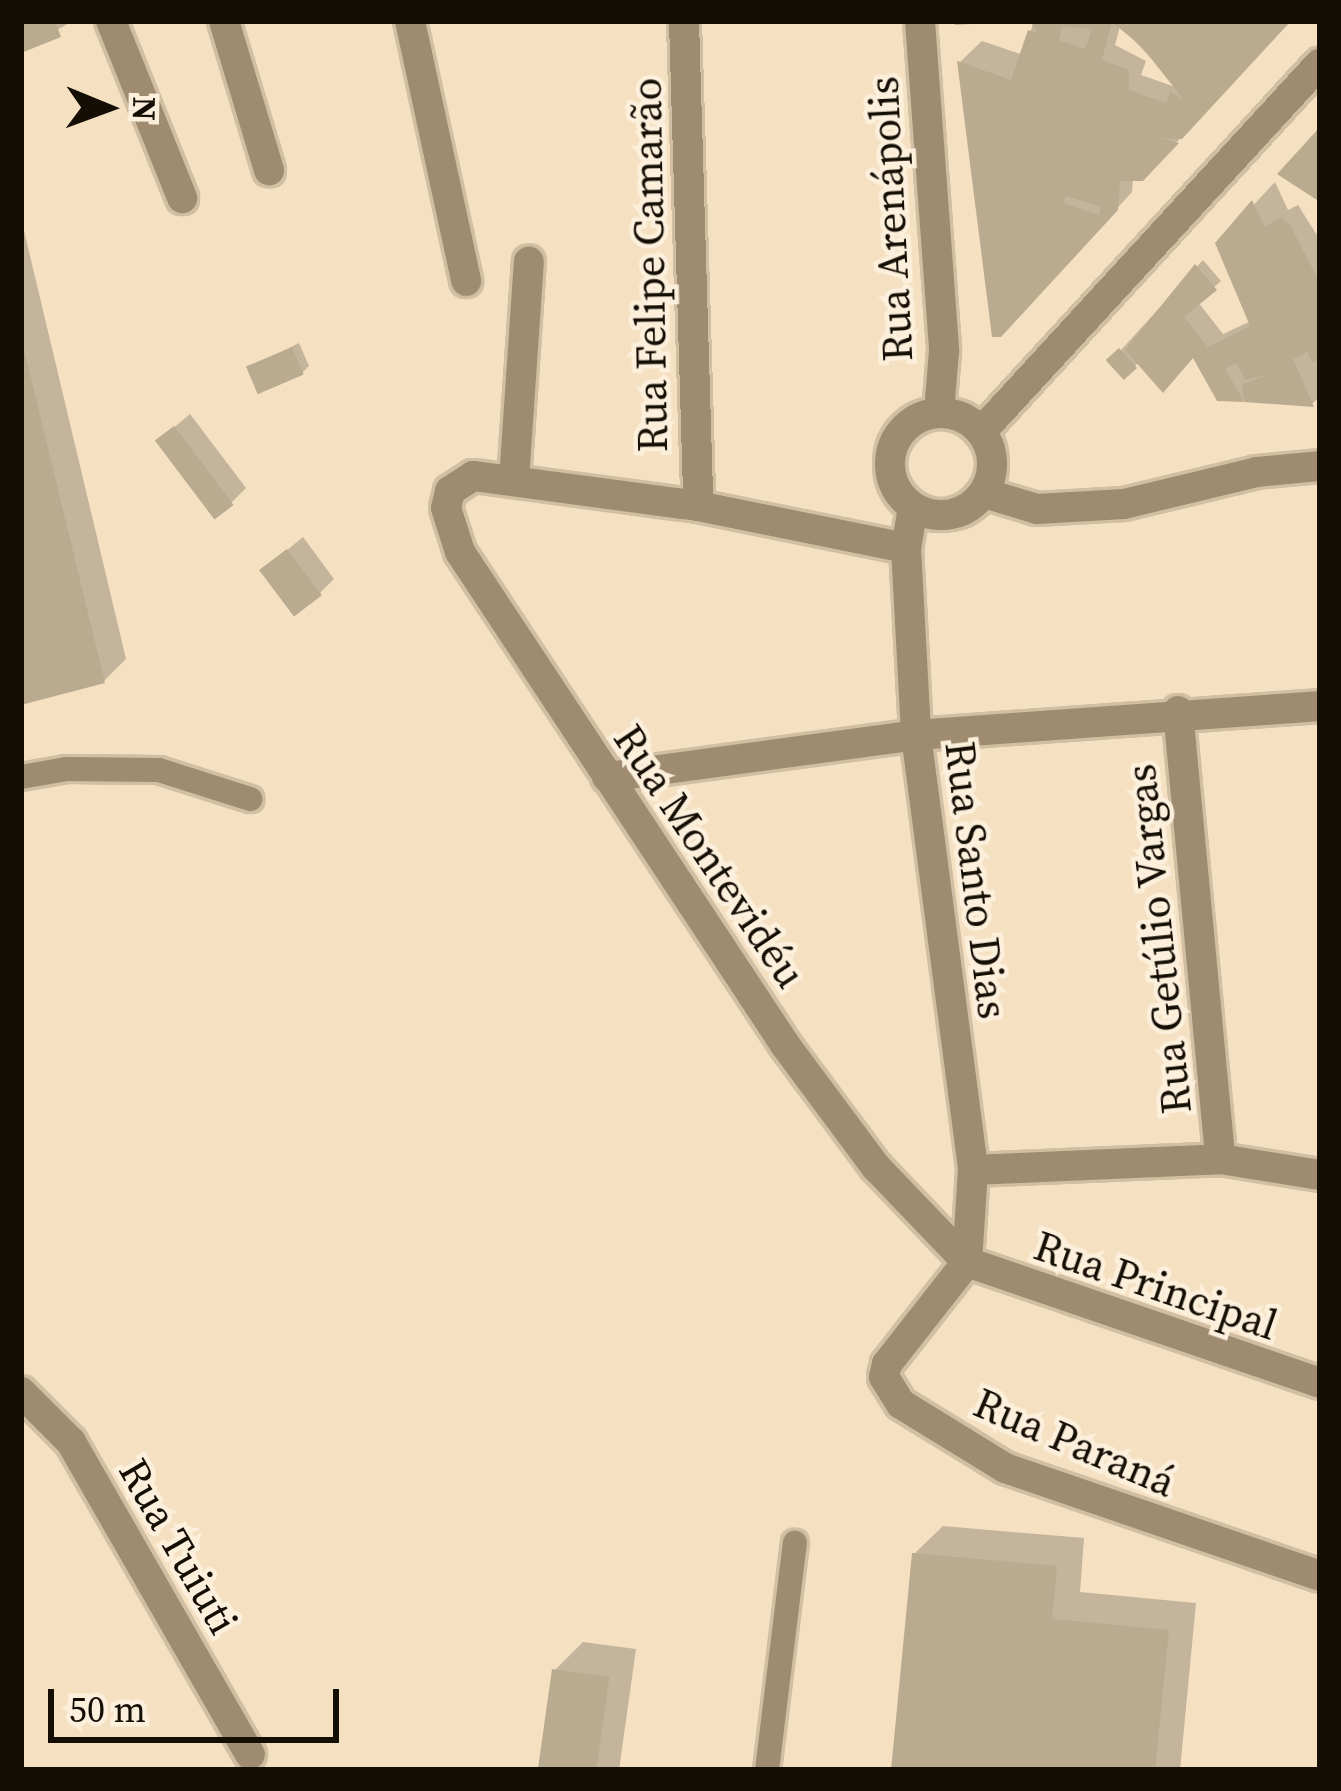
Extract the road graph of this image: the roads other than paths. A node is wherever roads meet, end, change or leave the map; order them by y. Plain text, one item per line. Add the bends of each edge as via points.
1 (111, 21) edge
2 (224, 21) edge
3 (410, 21) edge
4 (684, 21) edge
5 (920, 21) edge
6 (1320, 64) edge
7 (269, 170) dead end
8 (182, 198) dead end
9 (529, 262) dead end
10 (466, 281) dead end
11 (939, 412) junction
12 (982, 431) junction
13 (1320, 466) edge
14 (514, 480) junction
15 (984, 494) junction
16 (698, 506) junction
17 (913, 508) junction
18 (907, 548) junction
19 (1320, 706) edge
20 (1178, 711) junction
21 (916, 735) junction
22 (21, 777) edge
23 (607, 777) junction
24 (250, 800) dead end
25 (1220, 1159) junction
26 (973, 1170) junction
27 (1320, 1175) edge
28 (967, 1262) junction
29 (1320, 1383) edge
30 (21, 1392) edge
31 (795, 1543) dead end
32 (1320, 1576) edge
33 (250, 1754) dead end
34 (767, 1770) edge

1 - 8 street
2 - 7 street
3 - 10 street
4 - 16 street, Rua Felipe Camarão
5 - 11 street, Rua Arenápolis via 944,351
6 - 12 street
9 - 14 street
11 - 12 street
11 - 17 street via 908,424 891,454 895,487
12 - 15 street via 993,462
13 - 15 street via 1257,472 1124,504 1037,509
14 - 16 street
14 - 23 street, Rua Montevidéu via 472,476 450,491 448,526
15 - 17 street via 956,514
16 - 18 street
17 - 18 street, Rua Santo Dias
18 - 21 street, Rua Santo Dias
19 - 20 street
20 - 21 street
20 - 25 street, Rua Getúlio Vargas
21 - 23 street
21 - 26 street, Rua Santo Dias
22 - 24 lane via 159,770
23 - 28 street, Rua Montevidéu via 812,1081 876,1167
25 - 26 street
25 - 27 street
26 - 28 street, Rua Santo Dias
28 - 29 street, Rua Principal
28 - 32 street, Rua Paraná via 887,1364 884,1376 901,1404 1005,1468
30 - 33 street, Rua Tuiuti via 71,1442
31 - 34 lane

